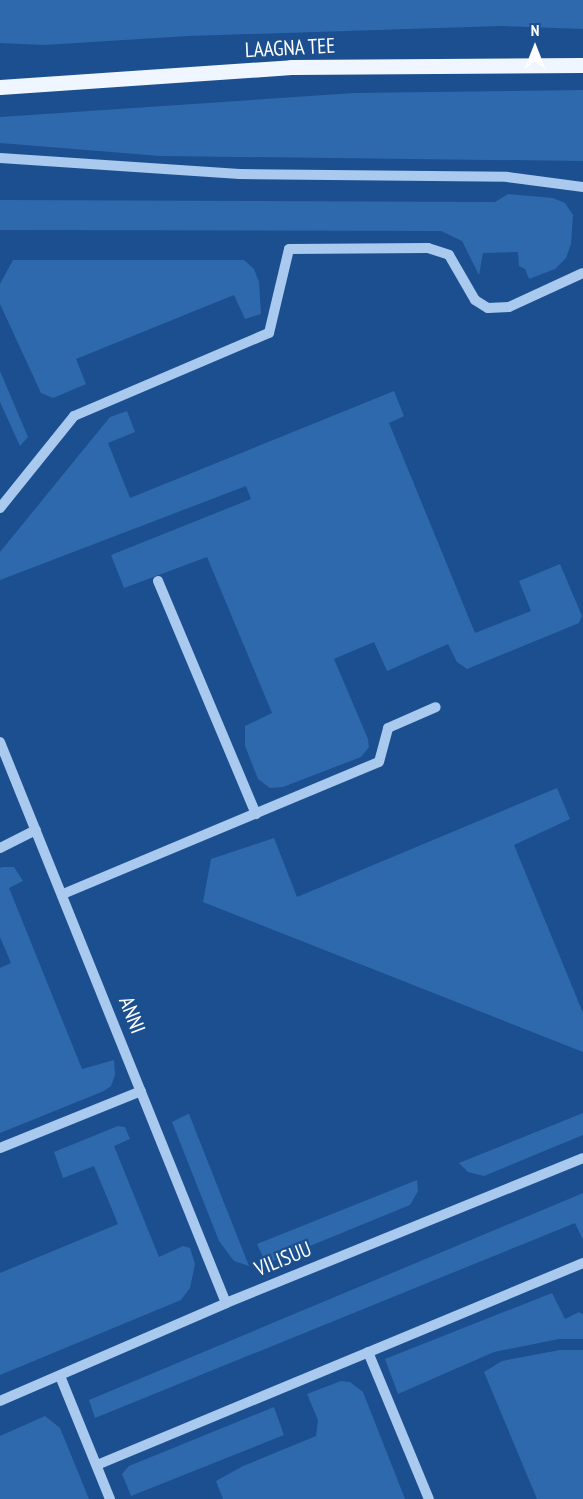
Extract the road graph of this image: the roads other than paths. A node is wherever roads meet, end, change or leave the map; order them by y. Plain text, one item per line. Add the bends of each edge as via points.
1 (583, 64) edge
2 (0, 87) edge
3 (0, 158) edge
4 (583, 187) edge
5 (583, 273) edge
6 (0, 508) edge
7 (158, 581) dead end
8 (436, 707) dead end
9 (0, 742) edge
10 (256, 814) junction
11 (36, 830) junction
12 (0, 848) edge
13 (63, 894) junction
14 (141, 1091) junction
15 (0, 1148) edge
16 (583, 1158) edge
17 (583, 1263) edge
18 (226, 1303) junction
19 (368, 1352) junction
20 (60, 1376) junction
21 (0, 1401) edge
22 (97, 1465) junction
23 (110, 1499) edge
24 (429, 1499) edge

1 - 2 main road, LAAGNA TEE via 291,67
3 - 4 street via 239,174 507,177
5 - 6 street via 509,307 488,308 475,300 449,255 428,248 289,249 269,333 74,416
7 - 10 street
8 - 10 street via 388,728 379,762
9 - 11 street, ANNI
10 - 13 street
11 - 12 street
11 - 13 street, ANNI
13 - 14 street, ANNI
14 - 15 street
14 - 18 street, ANNI
16 - 18 street, VILISUU
17 - 19 street
18 - 20 street, VILISUU
19 - 22 street
19 - 24 street
20 - 21 street, VILISUU
20 - 22 street
22 - 23 street

